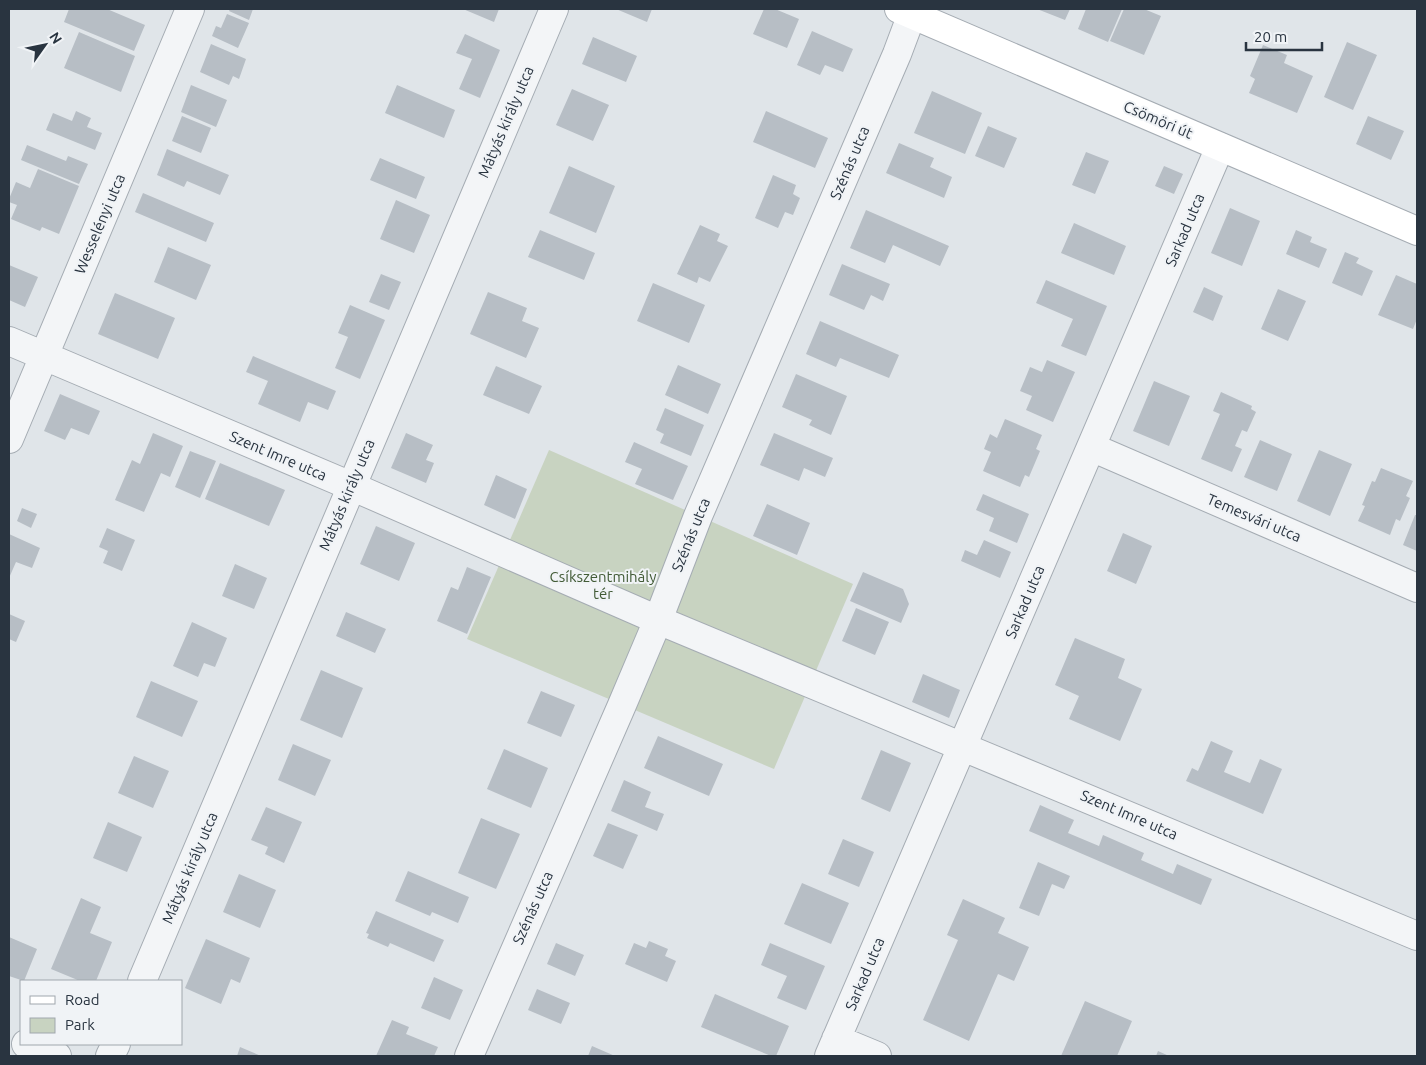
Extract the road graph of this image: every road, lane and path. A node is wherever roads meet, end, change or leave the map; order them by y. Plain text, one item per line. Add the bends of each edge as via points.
1 (190, 9) edge
2 (554, 9) edge
3 (905, 12) edge
4 (1220, 147) junction
5 (1417, 231) edge
6 (9, 341) edge
7 (44, 356) junction
8 (9, 439) edge
9 (1091, 447) junction
10 (351, 486) junction
11 (1417, 588) edge
12 (658, 620) junction
13 (964, 746) junction
14 (1417, 936) edge
15 (142, 980) edge
16 (29, 1045) edge
17 (833, 1048) edge
18 (57, 1056) edge
19 (469, 1056) edge
20 (877, 1056) edge

1 - 7 street, Wesselényi utca
2 - 10 street, Mátyás király utca
3 - 4 main road, Csömöri út
3 - 12 street, Szénás utca via 897,54 698,516
4 - 5 main road, Csömöri út
4 - 9 street, Sarkad utca
6 - 7 street, Szent Imre utca
7 - 8 street, Wesselényi utca
7 - 10 street, Szent Imre utca
9 - 11 street, Temesvári utca
9 - 13 street, Sarkad utca
10 - 12 street, Szent Imre utca
10 - 15 street, Mátyás király utca
12 - 13 street, Szent Imre utca
12 - 19 street, Szénás utca
13 - 14 street, Szent Imre utca
13 - 17 street, Sarkad utca
16 - 18 street
17 - 20 street

